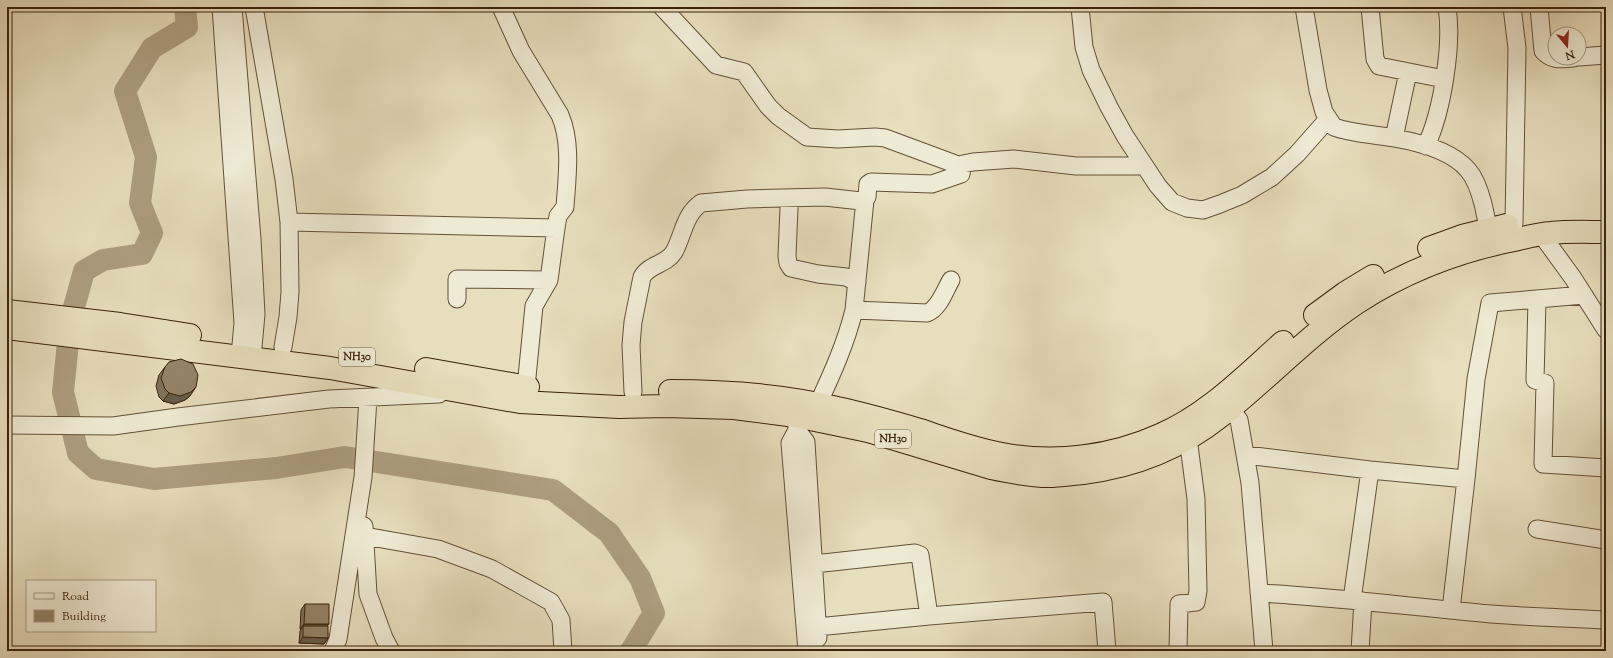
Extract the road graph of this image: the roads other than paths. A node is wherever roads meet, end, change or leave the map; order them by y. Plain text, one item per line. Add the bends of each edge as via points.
1 (221, 7) edge
2 (233, 7) edge
3 (254, 7) edge
4 (501, 7) edge
5 (662, 7) edge
6 (1080, 7) edge
7 (1304, 7) edge
8 (1370, 7) edge
9 (1447, 7) edge
10 (1512, 7) edge
11 (1539, 7) edge
12 (1606, 55) edge
13 (1547, 56) edge
14 (1587, 56) edge
15 (1408, 72) junction
16 (1444, 79) junction
17 (1328, 119) junction
18 (1394, 138) junction
19 (1426, 146) junction
20 (963, 164) junction
21 (1144, 166) junction
22 (866, 200) junction
23 (790, 208) dead end
24 (1606, 217) edge
25 (289, 222) junction
26 (1514, 224) junction
27 (556, 228) junction
28 (1546, 228) junction
29 (1606, 232) edge
30 (1489, 237) junction
31 (549, 280) junction
32 (951, 280) dead end
33 (857, 282) junction
34 (1584, 295) junction
35 (457, 299) dead end
36 (1537, 300) junction
37 (854, 310) junction
38 (7, 312) edge
39 (32, 322) junction
40 (7, 328) edge
41 (1606, 330) edge
42 (283, 347) junction
43 (247, 350) junction
44 (474, 385) junction
45 (526, 387) junction
46 (633, 392) junction
47 (368, 398) junction
48 (1225, 403) junction
49 (818, 404) junction
50 (796, 415) junction
51 (7, 425) edge
52 (1188, 438) junction
53 (1246, 455) junction
54 (1606, 468) edge
55 (1370, 470) junction
56 (1466, 479) junction
57 (359, 498) junction
58 (1537, 529) dead end
59 (365, 536) junction
60 (1606, 540) edge
61 (814, 564) junction
62 (1259, 593) junction
63 (1358, 600) junction
64 (1451, 610) junction
65 (929, 616) junction
66 (1606, 620) edge
67 (817, 627) junction
68 (333, 651) edge
69 (391, 651) edge
70 (563, 651) edge
71 (807, 651) edge
72 (819, 651) edge
73 (1107, 651) edge
74 (1178, 651) edge
75 (1264, 651) edge
76 (1360, 651) edge

1 - 43 street
2 - 43 street via 256,314
3 - 25 street
4 - 27 street via 520,51 564,124 568,146 565,208 558,216
5 - 20 street via 716,66 744,72 768,106 807,137 884,138 958,165
6 - 21 street via 1084,47 1091,70 1109,108
7 - 17 street via 1318,90
8 - 15 street via 1375,59 1379,66
9 - 16 street via 1449,19
10 - 26 street via 1517,48
11 - 13 street via 1543,51
12 - 14 street
15 - 16 street
15 - 18 street
16 - 19 street via 1433,132
17 - 18 street via 1334,127 1343,130
17 - 21 street via 1297,154 1272,176 1242,195 1203,210 1187,208 1172,202
18 - 19 street
19 - 30 street via 1448,154 1469,170 1476,184
20 - 21 street via 1014,159 1076,166
20 - 22 street via 961,174 932,184 871,182 868,184
22 - 33 street
22 - 46 street via 825,197 746,199 701,203 697,206 668,260 645,271 642,277 631,345
23 - 33 street via 787,256 791,268 846,277
24 - 28 highway, NH30
25 - 27 street
25 - 42 street via 290,292
26 - 28 highway, NH30
26 - 30 highway, NH30
27 - 31 street
28 - 29 highway, NH30
28 - 30 highway, NH30
28 - 34 street
30 - 48 highway, NH30 via 1456,255 1392,282 1358,302
31 - 35 street via 457,279
31 - 45 street via 534,306
32 - 37 street via 937,305 932,311 923,314
33 - 37 street
34 - 36 street
34 - 41 street
36 - 54 street via 1535,380 1545,383 1543,464
36 - 56 street via 1490,303 1476,379
37 - 49 street via 850,328
38 - 39 highway, NH30
39 - 40 highway, NH30
39 - 43 highway, NH30
42 - 43 highway, NH30
42 - 44 highway, NH30 via 332,353
43 - 44 highway, NH30 via 330,368
44 - 45 highway, NH30
44 - 47 street
44 - 50 highway, NH30 via 520,402 619,407 734,408
45 - 46 highway, NH30 via 586,392
46 - 50 highway, NH30 via 702,391 753,395
47 - 51 street via 330,398 113,426
47 - 57 street via 363,477
48 - 49 highway, NH30 via 1161,435 1136,444 1081,457 1055,458 1001,454 910,427
48 - 52 highway, NH30 via 1220,417
48 - 53 street via 1239,420
49 - 50 highway, NH30
50 - 52 highway, NH30 via 868,432 991,468 1032,475 1068,475 1127,465 1156,455
50 - 61 street via 806,442
50 - 71 street via 790,443
52 - 74 street via 1196,499 1198,591 1196,602 1179,604
53 - 55 street
53 - 62 street
55 - 56 street
55 - 63 street
56 - 64 street
57 - 59 street
57 - 68 street via 338,639
58 - 60 street
59 - 69 street via 368,594
59 - 70 street via 438,549 492,569 551,602 561,620
61 - 65 street via 915,553 920,555
61 - 67 street
62 - 63 street
62 - 75 street
63 - 64 street
63 - 76 street
64 - 66 street
65 - 67 street
65 - 73 street via 1103,602
67 - 72 street

